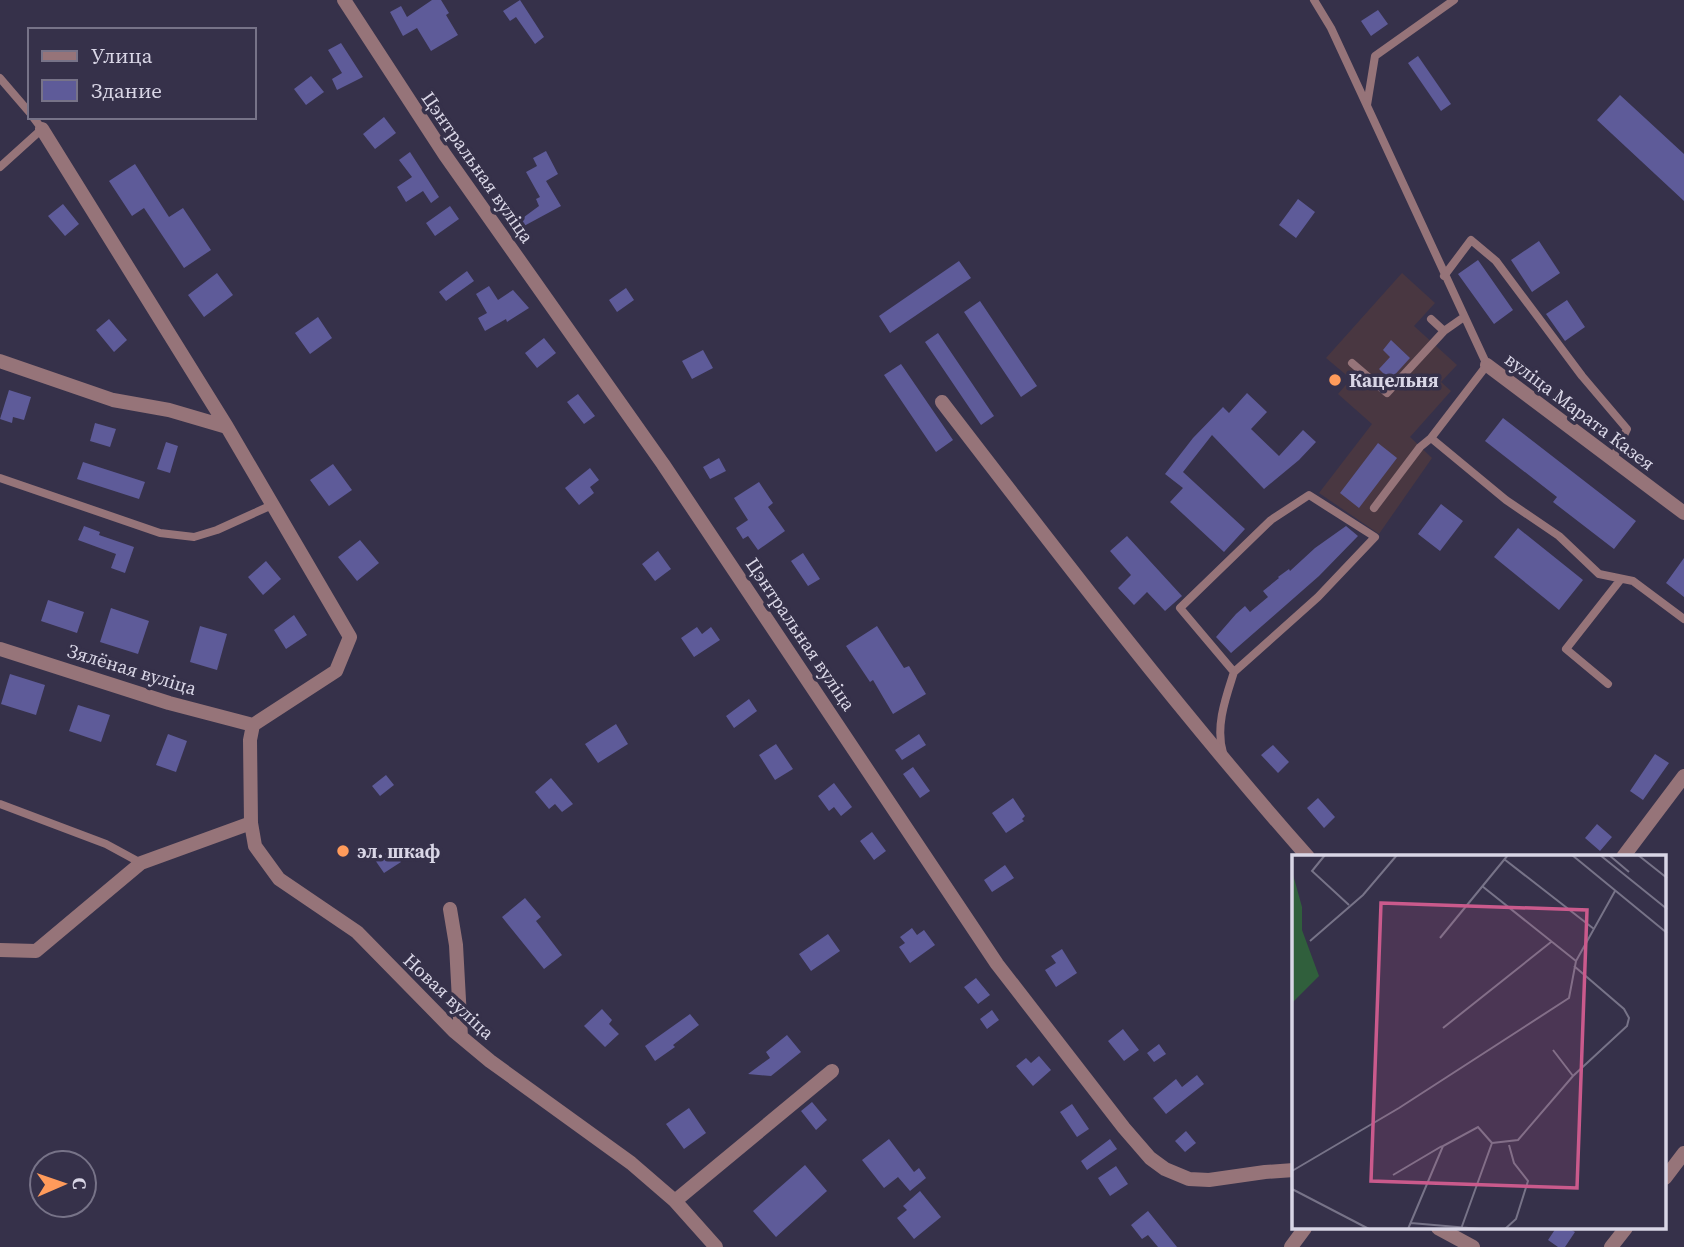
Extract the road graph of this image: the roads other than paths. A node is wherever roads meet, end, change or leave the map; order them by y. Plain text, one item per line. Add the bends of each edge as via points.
1 (344, 0) edge
2 (1314, 0) edge
3 (1454, 0) edge
4 (0, 78) edge
5 (1367, 106) junction
6 (28, 111) edge
7 (38, 123) edge
8 (0, 167) edge
9 (1444, 276) junction
10 (1464, 317) junction
11 (1431, 319) dead end
12 (1444, 331) junction
13 (0, 361) edge
14 (1352, 363) dead end
15 (1487, 365) junction
16 (942, 402) dead end
17 (227, 427) junction
18 (1431, 438) junction
19 (1613, 458) junction
20 (0, 478) edge
21 (272, 505) junction
22 (1374, 508) dead end
23 (1684, 513) edge
24 (1620, 579) junction
25 (1684, 619) edge
26 (0, 649) edge
27 (1234, 672) junction
28 (1608, 684) dead end
29 (253, 724) junction
30 (1228, 765) junction
31 (1684, 776) edge
32 (0, 804) edge
33 (251, 824) junction
34 (1306, 855) edge
35 (1625, 855) edge
36 (141, 863) junction
37 (450, 909) dead end
38 (0, 950) edge
39 (461, 1037) junction
40 (832, 1071) dead end
41 (1684, 1153) edge
42 (1292, 1170) edge
43 (1666, 1177) edge
44 (675, 1201) junction
45 (1304, 1230) edge
46 (1442, 1230) edge
47 (1624, 1230) edge
48 (716, 1247) edge
49 (1291, 1247) edge
50 (1473, 1247) edge
51 (1611, 1247) edge

1 - 42 street, Цэнтральная вуліца via 445,155 663,464 997,964 1124,1128 1150,1158 1189,1179
2 - 5 lane
3 - 5 lane via 1375,56
4 - 6 lane
5 - 9 lane
7 - 8 lane
7 - 17 street
9 - 10 lane
9 - 19 lane via 1471,240 1496,261 1628,429
10 - 12 lane
10 - 15 lane
11 - 12 lane
12 - 14 lane via 1387,393
13 - 17 street via 113,400
15 - 18 lane
15 - 19 street, вуліца Марата Казея
16 - 30 street
17 - 21 street
18 - 22 lane
18 - 24 lane via 1599,573
19 - 23 street, вуліца Марата Казея
20 - 21 lane via 160,533 194,537
21 - 29 street via 350,637 336,671
24 - 25 lane via 1633,581
24 - 28 lane via 1566,649
26 - 29 street, Зялёная вуліца via 169,703
27 - 27 lane via 1318,597 1375,537 1309,495 1271,520 1180,608
27 - 30 lane via 1223,706 1220,742
29 - 33 street, Новая вуліца
30 - 34 street
31 - 35 street
32 - 36 lane via 106,844
33 - 36 street
33 - 39 street, Новая вуліца via 255,846 279,879 356,932
36 - 38 street via 36,951
37 - 39 street
39 - 44 street, Новая вуліца
40 - 44 street
41 - 43 street
44 - 48 street, Новая вуліца
45 - 49 street
46 - 50 street
47 - 51 street

